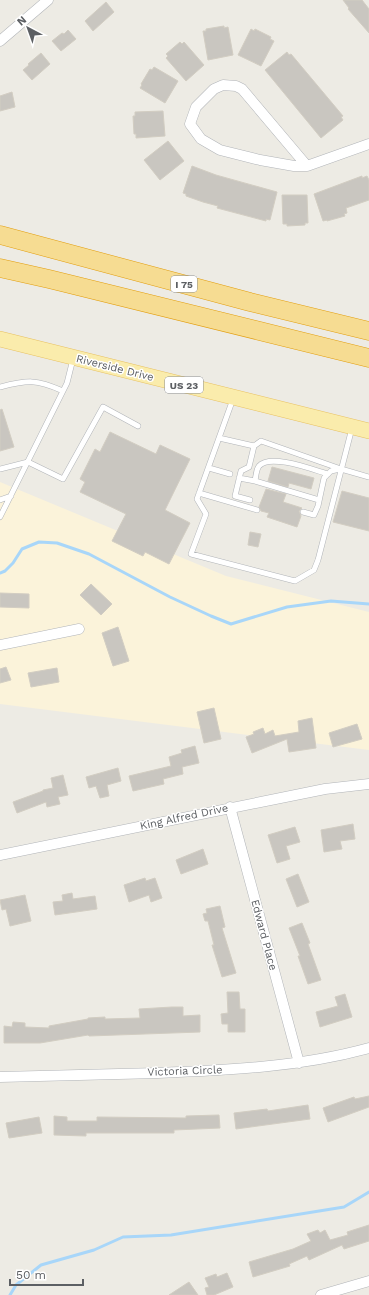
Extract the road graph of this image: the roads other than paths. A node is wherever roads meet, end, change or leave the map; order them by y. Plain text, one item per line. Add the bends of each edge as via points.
1 (48, 0) edge
2 (0, 41) edge
3 (369, 144) edge
4 (307, 166) junction
5 (0, 235) edge
6 (0, 268) edge
7 (369, 331) edge
8 (0, 339) edge
9 (74, 358) junction
10 (369, 358) edge
11 (0, 387) edge
12 (63, 391) junction
13 (233, 397) junction
14 (138, 426) dead end
15 (352, 427) junction
16 (369, 431) edge
17 (219, 438) junction
18 (254, 446) junction
19 (28, 462) junction
20 (209, 468) junction
21 (0, 469) edge
22 (341, 469) junction
23 (230, 474) dead end
24 (328, 474) junction
25 (369, 477) edge
26 (239, 478) junction
27 (255, 481) junction
28 (199, 493) junction
29 (11, 496) junction
30 (0, 500) edge
31 (250, 500) dead end
32 (319, 500) junction
33 (257, 510) dead end
34 (303, 512) dead end
35 (0, 517) edge
36 (79, 629) dead end
37 (0, 645) edge
38 (369, 784) edge
39 (230, 807) junction
40 (0, 855) edge
41 (369, 1048) edge
42 (299, 1063) junction
43 (0, 1077) edge
44 (369, 1281) edge
45 (321, 1295) edge

1 - 2 street
3 - 4 street
4 - 4 street via 287,165 220,150 201,139 190,124 196,107 223,85 242,88
5 - 7 highway, I 75
6 - 10 highway
8 - 9 main road, Riverside Drive / US 23
9 - 12 lane
9 - 13 main road, Riverside Drive / US 23
11 - 12 lane via 23,381 37,382
12 - 19 lane
13 - 15 main road, Riverside Drive / US 23
13 - 17 lane
14 - 19 lane via 102,407 63,479
15 - 16 main road, Riverside Drive / US 23
15 - 22 lane
17 - 18 lane
17 - 20 lane
18 - 22 lane via 261,441
18 - 26 lane via 249,468 241,471
19 - 21 lane
19 - 29 lane
20 - 23 lane
20 - 28 lane
22 - 24 lane
22 - 25 lane
22 - 28 lane via 314,570 295,582 192,554 206,514 197,499
24 - 27 lane via 286,462 266,462 259,466
24 - 32 lane via 324,478
26 - 27 lane
26 - 31 lane via 235,496
27 - 32 lane
28 - 33 lane
29 - 30 lane
29 - 35 lane
32 - 34 lane via 314,515
36 - 37 street
38 - 39 street, King Alfred Drive via 325,788
39 - 40 street, King Alfred Drive
39 - 42 street, Edward Place
41 - 42 street, Victoria Circle
42 - 43 street, Victoria Circle via 248,1069
44 - 45 street

